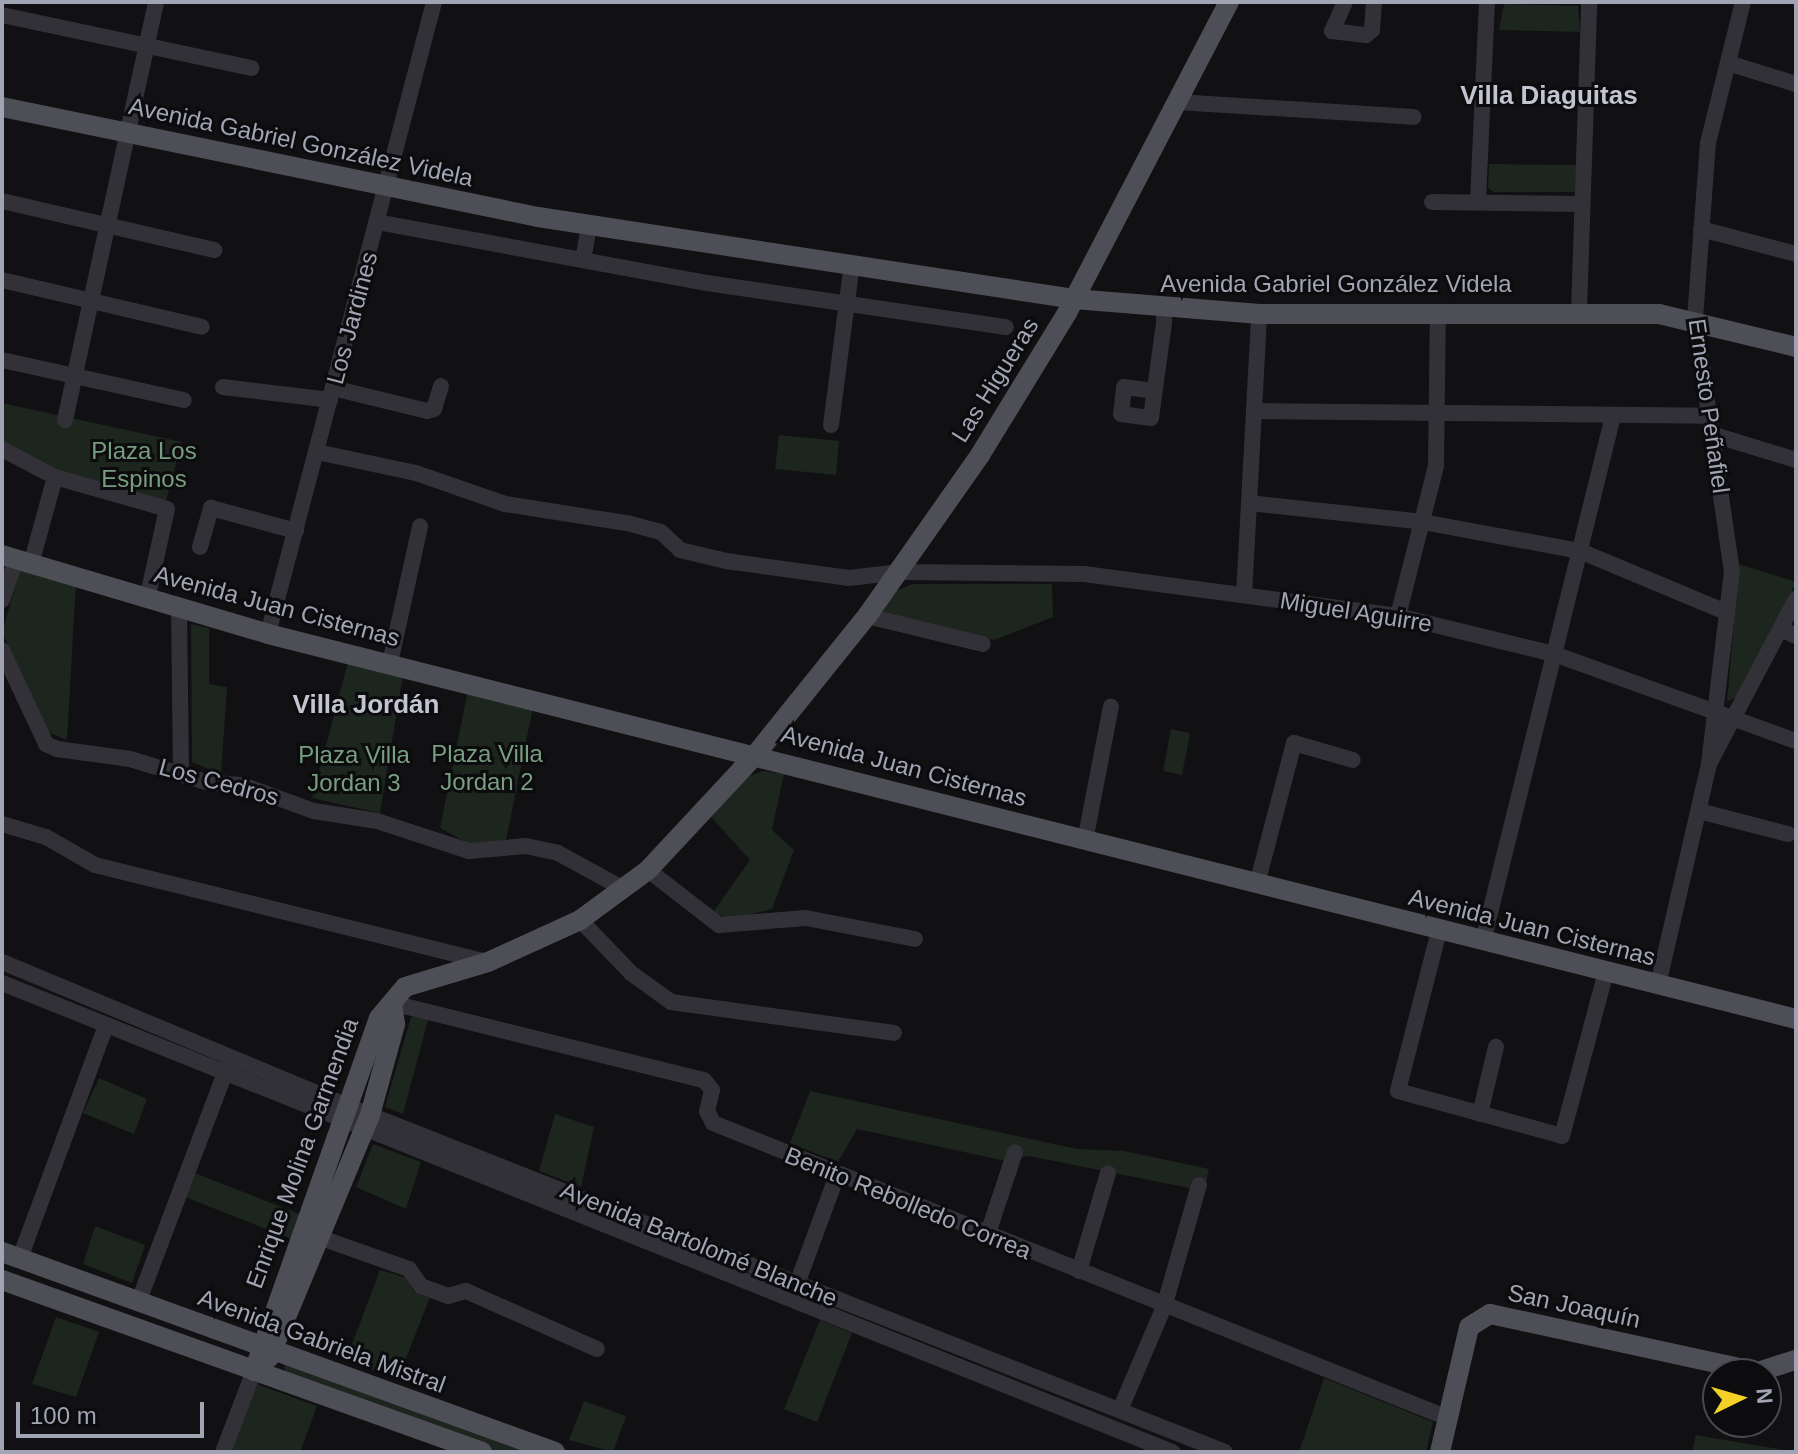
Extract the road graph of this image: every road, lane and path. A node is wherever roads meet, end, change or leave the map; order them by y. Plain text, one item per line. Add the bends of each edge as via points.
1 (156, 2) edge
2 (434, 2) edge
3 (1229, 2) edge
4 (1345, 2) edge
5 (1374, 2) edge
6 (1487, 2) edge
7 (1589, 2) edge
8 (1743, 2) edge
9 (2, 15) edge
10 (146, 46) junction
11 (1728, 63) junction
12 (251, 68) dead end
13 (1796, 84) edge
14 (1177, 102) junction
15 (2, 107) edge
16 (1414, 117) dead end
17 (128, 134) junction
18 (387, 188) junction
19 (1478, 200) junction
20 (2, 201) edge
21 (1432, 202) dead end
22 (1582, 204) junction
23 (377, 222) junction
24 (108, 224) junction
25 (589, 225) junction
26 (1701, 229) junction
27 (214, 250) dead end
28 (1796, 254) edge
29 (583, 260) junction
30 (852, 264) junction
31 (2, 280) edge
32 (1074, 299) junction
33 (92, 301) junction
34 (845, 303) junction
35 (1164, 310) junction
36 (1579, 311) junction
37 (1438, 312) junction
38 (1259, 314) junction
39 (1695, 319) junction
40 (202, 327) dead end
41 (1006, 327) dead end
42 (1796, 347) edge
43 (2, 360) edge
44 (76, 376) junction
45 (441, 386) dead end
46 (223, 387) dead end
47 (1154, 391) dead end
48 (332, 394) junction
49 (184, 400) dead end
50 (1254, 411) junction
51 (1436, 413) junction
52 (1613, 416) junction
53 (1708, 416) junction
54 (65, 420) dead end
55 (831, 425) dead end
56 (1711, 434) junction
57 (2, 449) edge
58 (317, 452) junction
59 (1796, 460) edge
60 (55, 477) junction
61 (1249, 503) junction
62 (1423, 522) junction
63 (420, 526) dead end
64 (296, 531) junction
65 (200, 547) dead end
66 (1580, 551) junction
67 (16, 560) edge
68 (900, 572) junction
69 (1244, 595) junction
70 (147, 599) junction
71 (1796, 599) edge
72 (2, 600) edge
73 (179, 609) junction
74 (1728, 613) junction
75 (867, 616) junction
76 (1398, 616) junction
77 (1788, 633) edge
78 (268, 634) junction
79 (983, 644) dead end
80 (2, 650) edge
81 (1554, 654) junction
82 (390, 663) junction
83 (1111, 706) dead end
84 (1716, 709) junction
85 (1738, 716) junction
86 (1796, 741) edge
87 (756, 754) junction
88 (1353, 760) dead end
89 (1709, 764) junction
90 (181, 771) junction
91 (1699, 811) junction
92 (2, 824) edge
93 (1788, 834) dead end
94 (1085, 841) junction
95 (648, 870) junction
96 (1257, 884) junction
97 (624, 889) junction
98 (580, 920) junction
99 (1439, 931) junction
100 (915, 939) dead end
101 (1483, 941) junction
102 (2, 962) edge
103 (488, 962) junction
104 (1606, 972) junction
105 (2, 983) edge
106 (1658, 985) junction
107 (392, 1003) junction
108 (1796, 1019) edge
109 (106, 1026) junction
110 (175, 1033) junction
111 (894, 1033) dead end
112 (1496, 1047) dead end
113 (168, 1051) junction
114 (231, 1056) junction
115 (225, 1074) junction
116 (1480, 1114) junction
117 (358, 1118) junction
118 (1015, 1152) dead end
119 (1108, 1173) dead end
120 (837, 1175) junction
121 (1199, 1185) dead end
122 (537, 1189) junction
123 (988, 1233) junction
124 (312, 1235) junction
125 (11, 1255) edge
126 (1079, 1271) junction
127 (72, 1279) junction
128 (2, 1280) edge
129 (797, 1284) junction
130 (63, 1302) junction
131 (138, 1303) junction
132 (1164, 1307) junction
133 (268, 1349) junction
134 (597, 1349) dead end
135 (1796, 1360) edge
136 (254, 1371) junction
137 (1120, 1410) junction
138 (1448, 1418) junction
139 (1143, 1447) edge
140 (223, 1452) edge
141 (482, 1452) edge
142 (555, 1452) edge
143 (1172, 1452) edge
144 (1225, 1452) edge
145 (1440, 1452) edge

1 - 10 street
2 - 18 street, Los Jardines
3 - 14 main road, Las Higueras
4 - 5 street via 1332,31 1366,35 1372,30
6 - 19 street
7 - 22 street
8 - 11 street, Ernesto Peñafiel
9 - 10 street
10 - 12 street
10 - 17 street
11 - 13 street
11 - 26 street, Ernesto Peñafiel via 1708,143
14 - 16 street
14 - 32 main road, Las Higueras
15 - 17 main road, Avenida Gabriel González Videla
17 - 18 main road, Avenida Gabriel González Videla
17 - 24 street
18 - 23 street, Los Jardines
18 - 25 main road, Avenida Gabriel González Videla
19 - 21 street
19 - 22 street
20 - 24 street
22 - 36 street
23 - 29 street
23 - 48 street, Los Jardines
24 - 27 street
24 - 33 street
25 - 29 street
25 - 30 main road, Avenida Gabriel González Videla
26 - 28 street
26 - 39 street, Ernesto Peñafiel
29 - 34 street
30 - 32 main road, Avenida Gabriel González Videla
30 - 34 street
31 - 33 street
32 - 35 main road, Avenida Gabriel González Videla
32 - 68 main road, Las Higueras
33 - 40 street
33 - 44 street
34 - 41 street
34 - 55 street
35 - 38 main road, Avenida Gabriel González Videla
35 - 47 street
36 - 37 main road, Avenida Gabriel González Videla
36 - 39 main road, Avenida Gabriel González Videla
37 - 38 main road, Avenida Gabriel González Videla
37 - 51 street
38 - 50 street
39 - 42 main road, Avenida Gabriel González Videla
39 - 53 street, Ernesto Peñafiel
43 - 44 street
44 - 49 street
44 - 54 street
45 - 48 street via 427,419
46 - 48 street
48 - 58 street, Los Jardines
50 - 51 street
50 - 61 street
51 - 52 street
51 - 62 street via 1436,466
52 - 53 street
52 - 66 street
53 - 56 street, Ernesto Peñafiel
56 - 59 street
56 - 74 street, Ernesto Peñafiel via 1732,572
57 - 60 street
58 - 64 street, Los Jardines
58 - 68 street, Miguel Aguirre via 416,473 505,504 661,532 680,550 705,558 849,578
60 - 67 street
60 - 70 street via 169,514
61 - 62 street
61 - 69 street
62 - 66 street
62 - 76 street
63 - 82 street
64 - 65 street via 211,508
64 - 78 street, Los Jardines
66 - 74 street
66 - 81 street
67 - 70 main road, Avenida Juan Cisternas
67 - 72 street
68 - 69 street, Miguel Aguirre via 1076,574
68 - 75 main road, Las Higueras
69 - 76 street, Miguel Aguirre
70 - 73 main road, Avenida Juan Cisternas
71 - 77 street
73 - 78 main road, Avenida Juan Cisternas
73 - 90 street
74 - 84 street, Ernesto Peñafiel
75 - 79 street
75 - 87 main road, Las Higueras
76 - 81 street, Miguel Aguirre
77 - 85 street
78 - 82 main road, Avenida Juan Cisternas
80 - 90 street, Los Cedros via 46,744
81 - 84 street, Miguel Aguirre
81 - 101 street
82 - 87 main road, Avenida Juan Cisternas
83 - 94 street
84 - 85 street, Miguel Aguirre
84 - 89 street, Ernesto Peñafiel
85 - 86 street, Miguel Aguirre
85 - 89 street
87 - 94 main road, Avenida Juan Cisternas
87 - 95 main road, Enrique Molina Garmendia
88 - 96 street via 1294,743
89 - 91 street
90 - 97 street, Los Cedros via 330,816 377,821 446,846 558,853
91 - 93 street
91 - 106 street
92 - 103 street via 46,837 95,865
94 - 96 main road, Avenida Juan Cisternas
95 - 97 main road, Enrique Molina Garmendia
95 - 100 street via 719,925 806,918
96 - 99 main road, Avenida Juan Cisternas
97 - 98 main road, Enrique Molina Garmendia
98 - 103 main road, Enrique Molina Garmendia
98 - 111 street via 631,973 671,1002
99 - 101 main road, Avenida Juan Cisternas
99 - 116 street via 1398,1091
101 - 104 main road, Avenida Juan Cisternas
102 - 110 street, Avenida Bartolomé Blanche
103 - 107 main road, Enrique Molina Garmendia via 405,987
104 - 106 main road, Avenida Juan Cisternas
104 - 116 street via 1562,1136
105 - 109 street, Avenida Bartolomé Blanche
106 - 108 main road, Avenida Juan Cisternas
107 - 117 main road, Enrique Molina Garmendia via 379,1018
107 - 120 street, Benito Rebolledo Correa via 704,1080 712,1090 707,1111 713,1123
109 - 113 street, Avenida Bartolomé Blanche
109 - 125 street
110 - 113 street
110 - 114 street, Avenida Bartolomé Blanche
112 - 116 street
113 - 115 street, Avenida Bartolomé Blanche
114 - 115 street
114 - 117 street, Avenida Bartolomé Blanche
115 - 117 street, Avenida Bartolomé Blanche
115 - 131 street
117 - 122 street, Avenida Bartolomé Blanche
117 - 124 main road, Enrique Molina Garmendia
118 - 123 street
119 - 126 street
120 - 123 street, Benito Rebolledo Correa
120 - 129 street
121 - 132 street
122 - 129 street, Avenida Bartolomé Blanche
122 - 139 street, Avenida Bartolomé Blanche
123 - 126 street, Benito Rebolledo Correa
124 - 133 main road, Enrique Molina Garmendia
124 - 134 street via 409,1269 421,1286 448,1296 466,1291
125 - 127 main road, Avenida Gabriela Mistral
126 - 132 street, Benito Rebolledo Correa
127 - 130 street
127 - 131 main road, Avenida Gabriela Mistral
128 - 130 main road, Avenida Gabriela Mistral
129 - 137 street, Avenida Bartolomé Blanche
130 - 136 main road, Avenida Gabriela Mistral
131 - 133 main road, Avenida Gabriela Mistral
132 - 137 street
132 - 138 street, Benito Rebolledo Correa
133 - 136 main road, Enrique Molina Garmendia
133 - 142 main road, Avenida Gabriela Mistral
135 - 138 main road, San Joaquín via 1758,1372 1490,1314 1469,1327
136 - 140 street, Enrique Molina Garmendia
136 - 141 main road, Avenida Gabriela Mistral
137 - 144 street, Avenida Bartolomé Blanche
138 - 145 main road, San Joaquín
139 - 143 street, Avenida Bartolomé Blanche

